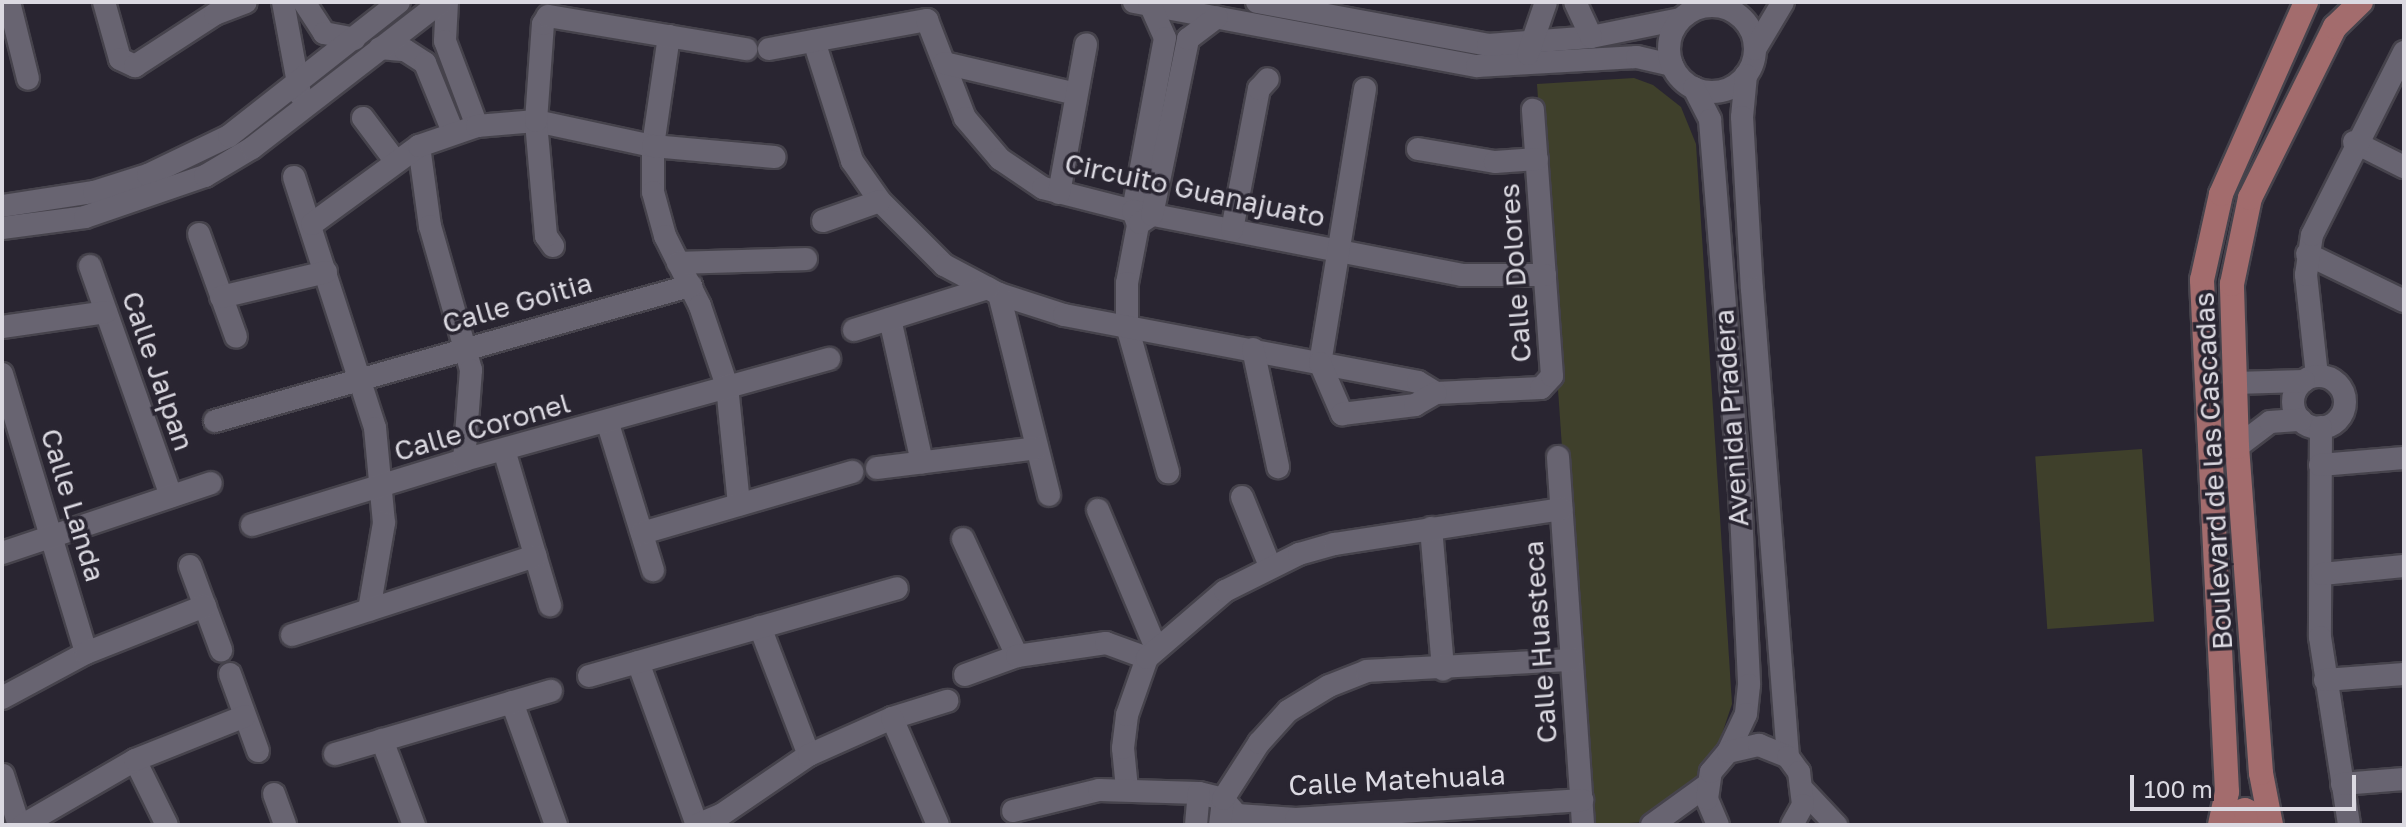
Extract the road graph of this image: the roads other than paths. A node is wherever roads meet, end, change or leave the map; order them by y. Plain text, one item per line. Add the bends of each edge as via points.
1 (9, 2) edge
2 (104, 2) edge
3 (246, 2) edge
4 (283, 2) edge
5 (304, 2) edge
6 (399, 2) edge
7 (441, 2) edge
8 (447, 2) edge
9 (1257, 2) edge
10 (1783, 2) edge
11 (2306, 2) edge
12 (2361, 2) edge
13 (1144, 3) edge
14 (1712, 4) edge
15 (1545, 6) edge
16 (1575, 6) edge
17 (1217, 17) junction
18 (1680, 19) junction
19 (1164, 27) junction
20 (1639, 29) junction
21 (324, 33) junction
22 (444, 34) junction
23 (1191, 34) junction
24 (669, 36) junction
25 (1591, 37) junction
26 (354, 39) junction
27 (814, 41) junction
28 (1086, 44) dead end
29 (1530, 44) junction
30 (380, 48) junction
31 (295, 49) junction
32 (1755, 49) junction
33 (11, 50) edge
34 (2404, 52) edge
35 (415, 55) junction
36 (1637, 57) junction
37 (944, 63) junction
38 (1672, 65) junction
39 (1524, 66) junction
40 (1746, 75) junction
41 (28, 79) dead end
42 (1268, 79) dead end
43 (297, 85) junction
44 (1694, 88) junction
45 (1365, 89) dead end
46 (1076, 94) junction
47 (305, 107) junction
48 (1533, 110) dead end
49 (1742, 117) junction
50 (363, 118) dead end
51 (1710, 120) junction
52 (536, 121) junction
53 (477, 126) junction
54 (453, 132) junction
55 (2354, 142) junction
56 (419, 146) junction
57 (653, 146) junction
58 (1418, 149) dead end
59 (775, 157) dead end
60 (1537, 159) junction
61 (396, 162) junction
62 (2404, 167) edge
63 (294, 177) dead end
64 (1059, 193) junction
65 (880, 201) junction
66 (2, 206) edge
67 (1141, 217) junction
68 (823, 221) dead end
69 (312, 224) junction
70 (2, 228) edge
71 (1232, 230) junction
72 (199, 234) dead end
73 (553, 246) dead end
74 (1339, 251) junction
75 (2307, 254) junction
76 (806, 259) dead end
77 (678, 263) junction
78 (90, 266) dead end
79 (326, 272) junction
80 (1545, 275) junction
81 (691, 285) junction
82 (993, 291) junction
83 (221, 297) junction
84 (2404, 301) edge
85 (106, 312) junction
86 (890, 319) junction
87 (1728, 322) junction
88 (1754, 322) junction
89 (1127, 326) junction
90 (2, 327) edge
91 (854, 330) dead end
92 (236, 337) dead end
93 (467, 349) junction
94 (1253, 349) junction
95 (829, 359) dead end
96 (1320, 363) junction
97 (2, 374) edge
98 (2310, 378) junction
99 (359, 379) junction
100 (2234, 383) junction
101 (727, 386) junction
102 (1436, 393) junction
103 (215, 421) dead end
104 (608, 424) junction
105 (2311, 424) junction
106 (12, 444) edge
107 (2237, 447) junction
108 (1037, 448) junction
109 (504, 450) junction
110 (1558, 457) dead end
111 (2404, 458) edge
112 (464, 460) junction
113 (922, 462) junction
114 (2320, 465) junction
115 (1278, 467) dead end
116 (877, 468) dead end
117 (852, 472) dead end
118 (1168, 472) dead end
119 (211, 483) dead end
120 (383, 486) junction
121 (1766, 490) junction
122 (1740, 491) junction
123 (1049, 495) dead end
124 (171, 496) junction
125 (1242, 497) dead end
126 (739, 504) junction
127 (1561, 509) junction
128 (1098, 510) dead end
129 (252, 525) dead end
130 (1431, 528) junction
131 (642, 533) junction
132 (51, 537) junction
133 (963, 539) dead end
134 (2, 553) edge
135 (535, 556) junction
136 (190, 566) dead end
137 (1270, 566) junction
138 (2404, 566) edge
139 (653, 570) dead end
140 (2322, 574) junction
141 (897, 588) dead end
142 (550, 605) dead end
143 (205, 606) junction
144 (369, 610) junction
145 (760, 627) junction
146 (292, 635) dead end
147 (221, 650) dead end
148 (86, 653) junction
149 (1152, 653) junction
150 (1017, 656) junction
151 (1571, 660) junction
152 (638, 662) junction
153 (1443, 669) junction
154 (230, 674) dead end
155 (2404, 674) edge
156 (965, 675) dead end
157 (589, 676) dead end
158 (2325, 680) junction
159 (551, 691) dead end
160 (2, 698) edge
161 (947, 701) dead end
162 (512, 702) junction
163 (1746, 714) junction
164 (245, 716) junction
165 (1781, 716) junction
166 (892, 718) junction
167 (382, 740) junction
168 (258, 751) dead end
169 (1728, 752) junction
170 (335, 754) dead end
171 (809, 755) junction
172 (1788, 757) junction
173 (135, 760) junction
174 (3, 775) edge
175 (2404, 779) edge
176 (2342, 784) junction
177 (1707, 785) junction
178 (1127, 789) junction
179 (1804, 791) junction
180 (1199, 793) junction
181 (274, 794) dead end
182 (1223, 799) junction
183 (1582, 800) junction
184 (1013, 811) dead end
185 (1420, 817) edge
186 (1682, 818) edge
187 (718, 820) edge
188 (1296, 822) edge
189 (2221, 822) edge
190 (277, 823) edge
191 (1583, 823) dead end
192 (1833, 824) edge
193 (2271, 824) edge
194 (21, 825) edge
195 (167, 825) edge
196 (414, 825) edge
197 (556, 825) edge
198 (697, 825) edge
199 (938, 825) edge
200 (1196, 825) edge
201 (1220, 825) edge
202 (1652, 825) edge
203 (1718, 825) edge
204 (1792, 825) edge
205 (2349, 825) edge

1 - 33 street
2 - 3 street via 120,59 135,66 215,14
4 - 31 street
5 - 21 street
6 - 26 street
7 - 30 street
8 - 22 street
9 - 29 street via 1464,42
10 - 32 street
11 - 189 main road, Boulevard de las Cascadas via 2221,194 2202,280 2227,792
12 - 100 main road, Boulevard de las Cascadas via 2335,27 2250,198 2232,284
13 - 17 street
13 - 19 street
14 - 18 street
14 - 32 street via 1746,22
15 - 16 street
15 - 29 street
16 - 25 street
17 - 23 street
17 - 39 street via 1447,63
18 - 20 street
18 - 38 street via 1669,41
19 - 23 street
19 - 67 street
20 - 25 street
20 - 36 street
21 - 26 street
21 - 31 street
22 - 35 street
22 - 53 street
23 - 67 street
24 - 27 street via 758,49
24 - 52 street via 548,16 543,24
24 - 57 street
25 - 29 street
26 - 43 street
27 - 37 street, Circuito Guanajuato via 927,20
27 - 65 street via 852,161
28 - 46 street
29 - 39 street
30 - 35 street
30 - 47 street
31 - 43 street
32 - 40 street
33 - 41 street
34 - 55 street
35 - 54 street via 429,71
36 - 38 street
36 - 39 street
37 - 46 street
37 - 64 street, Circuito Guanajuato via 952,94 981,140 1022,177
38 - 44 street
40 - 44 street via 1716,92
40 - 49 street, Avenida Pradera
42 - 71 street via 1259,89
43 - 47 street
43 - 66 street via 229,136 148,175 94,192
44 - 51 street, Avenida Pradera
45 - 74 street
46 - 64 street
47 - 70 street via 229,162 155,196 85,217
48 - 60 street, Calle Dolores
49 - 51 street
49 - 88 street, Avenida Pradera
50 - 61 street
51 - 87 street, Avenida Pradera
52 - 53 street
52 - 57 street
52 - 73 street via 546,236
53 - 54 street
54 - 56 street
55 - 62 street
55 - 75 street
56 - 61 street
56 - 93 street via 430,226
57 - 59 street
57 - 77 street via 653,192
58 - 60 street via 1495,162
60 - 80 street, Calle Dolores
61 - 69 street
63 - 69 street
64 - 67 street, Circuito Guanajuato
65 - 68 street
65 - 82 street via 944,265
67 - 71 street, Circuito Guanajuato
67 - 89 street via 1127,283
69 - 79 street
71 - 74 street, Circuito Guanajuato
72 - 83 street
74 - 80 street, Circuito Guanajuato via 1462,275
74 - 96 street
75 - 84 street
75 - 98 street
76 - 77 street
77 - 81 street
78 - 85 street, Calle Jalpan
79 - 83 street
79 - 99 street
80 - 102 street, Calle Dolores via 1549,383 1509,392
81 - 93 street, Calle Goitia
81 - 101 street
82 - 86 street
82 - 89 street via 1064,315
82 - 108 street
83 - 92 street
85 - 90 street
85 - 124 street, Calle Jalpan
86 - 91 street
86 - 113 street
87 - 88 street
87 - 122 street, Avenida Pradera
88 - 121 street, Avenida Pradera
89 - 94 street
89 - 118 street
93 - 99 street, Calle Goitia
93 - 112 street via 471,370
94 - 96 street
94 - 115 street
95 - 101 street, Calle Coronel
96 - 102 street via 1418,382
96 - 102 street via 1342,414 1415,405
97 - 106 street, Calle Landa
98 - 100 street
98 - 105 street via 2293,400
98 - 105 street via 2337,383 2345,404 2335,422
99 - 103 street, Calle Goitia
99 - 120 street via 375,428
100 - 107 main road, Boulevard de las Cascadas
101 - 104 street, Calle Coronel
101 - 126 street
104 - 109 street, Calle Coronel
104 - 131 street
105 - 107 street via 2270,422
105 - 114 street
106 - 132 street, Calle Landa
107 - 193 main road, Boulevard de las Cascadas via 2261,773
108 - 113 street
108 - 123 street
109 - 112 street, Calle Coronel
109 - 135 street
110 - 127 street, Calle Huasteca
111 - 114 street
112 - 120 street, Calle Coronel
113 - 116 street
114 - 140 street
117 - 126 street
119 - 124 street
120 - 129 street, Calle Coronel
120 - 144 street via 384,523
121 - 122 street
121 - 165 street, Avenida Pradera
122 - 163 street, Avenida Pradera
124 - 132 street
125 - 137 street
126 - 131 street
127 - 130 street
127 - 151 street, Calle Huasteca
128 - 149 street
130 - 137 street via 1335,544
130 - 153 street
131 - 139 street
132 - 134 street
132 - 148 street, Calle Landa
133 - 150 street
135 - 142 street
135 - 144 street
136 - 143 street
137 - 149 street via 1225,591
138 - 140 street
140 - 158 street
141 - 145 street
143 - 147 street
143 - 148 street
144 - 146 street
145 - 152 street
145 - 171 street
148 - 160 street
149 - 150 street via 1106,643
149 - 178 street via 1127,715
150 - 156 street
151 - 153 street
151 - 183 street, Calle Huasteca
152 - 157 street
152 - 198 street
153 - 182 street via 1367,671 1329,686 1288,711 1259,743
154 - 164 street
155 - 158 street
158 - 176 street
159 - 162 street
161 - 166 street
162 - 167 street
162 - 197 street
163 - 165 street via 1768,721
163 - 169 street, Avenida Pradera
164 - 168 street
164 - 173 street
165 - 172 street, Avenida Pradera
166 - 171 street
166 - 199 street
167 - 170 street
167 - 196 street
169 - 172 street via 1759,745
169 - 177 street, Avenida Pradera
171 - 187 street
172 - 179 street, Avenida Pradera
173 - 194 street
173 - 195 street
174 - 194 street
175 - 176 street
176 - 205 street
177 - 186 street
177 - 203 street via 1710,812
178 - 180 street, Calle Matehuala
178 - 184 street, Calle Matehuala via 1053,798
179 - 192 street, Avenida Pradera
179 - 204 street
180 - 182 street, Calle Matehuala
180 - 200 street
181 - 190 street
182 - 188 street, Calle Matehuala via 1237,815
182 - 201 street
183 - 185 street, Calle Matehuala
183 - 191 street, Calle Huasteca
185 - 188 street, Calle Matehuala
186 - 202 street
187 - 198 street
189 - 193 main road via 2245,810

